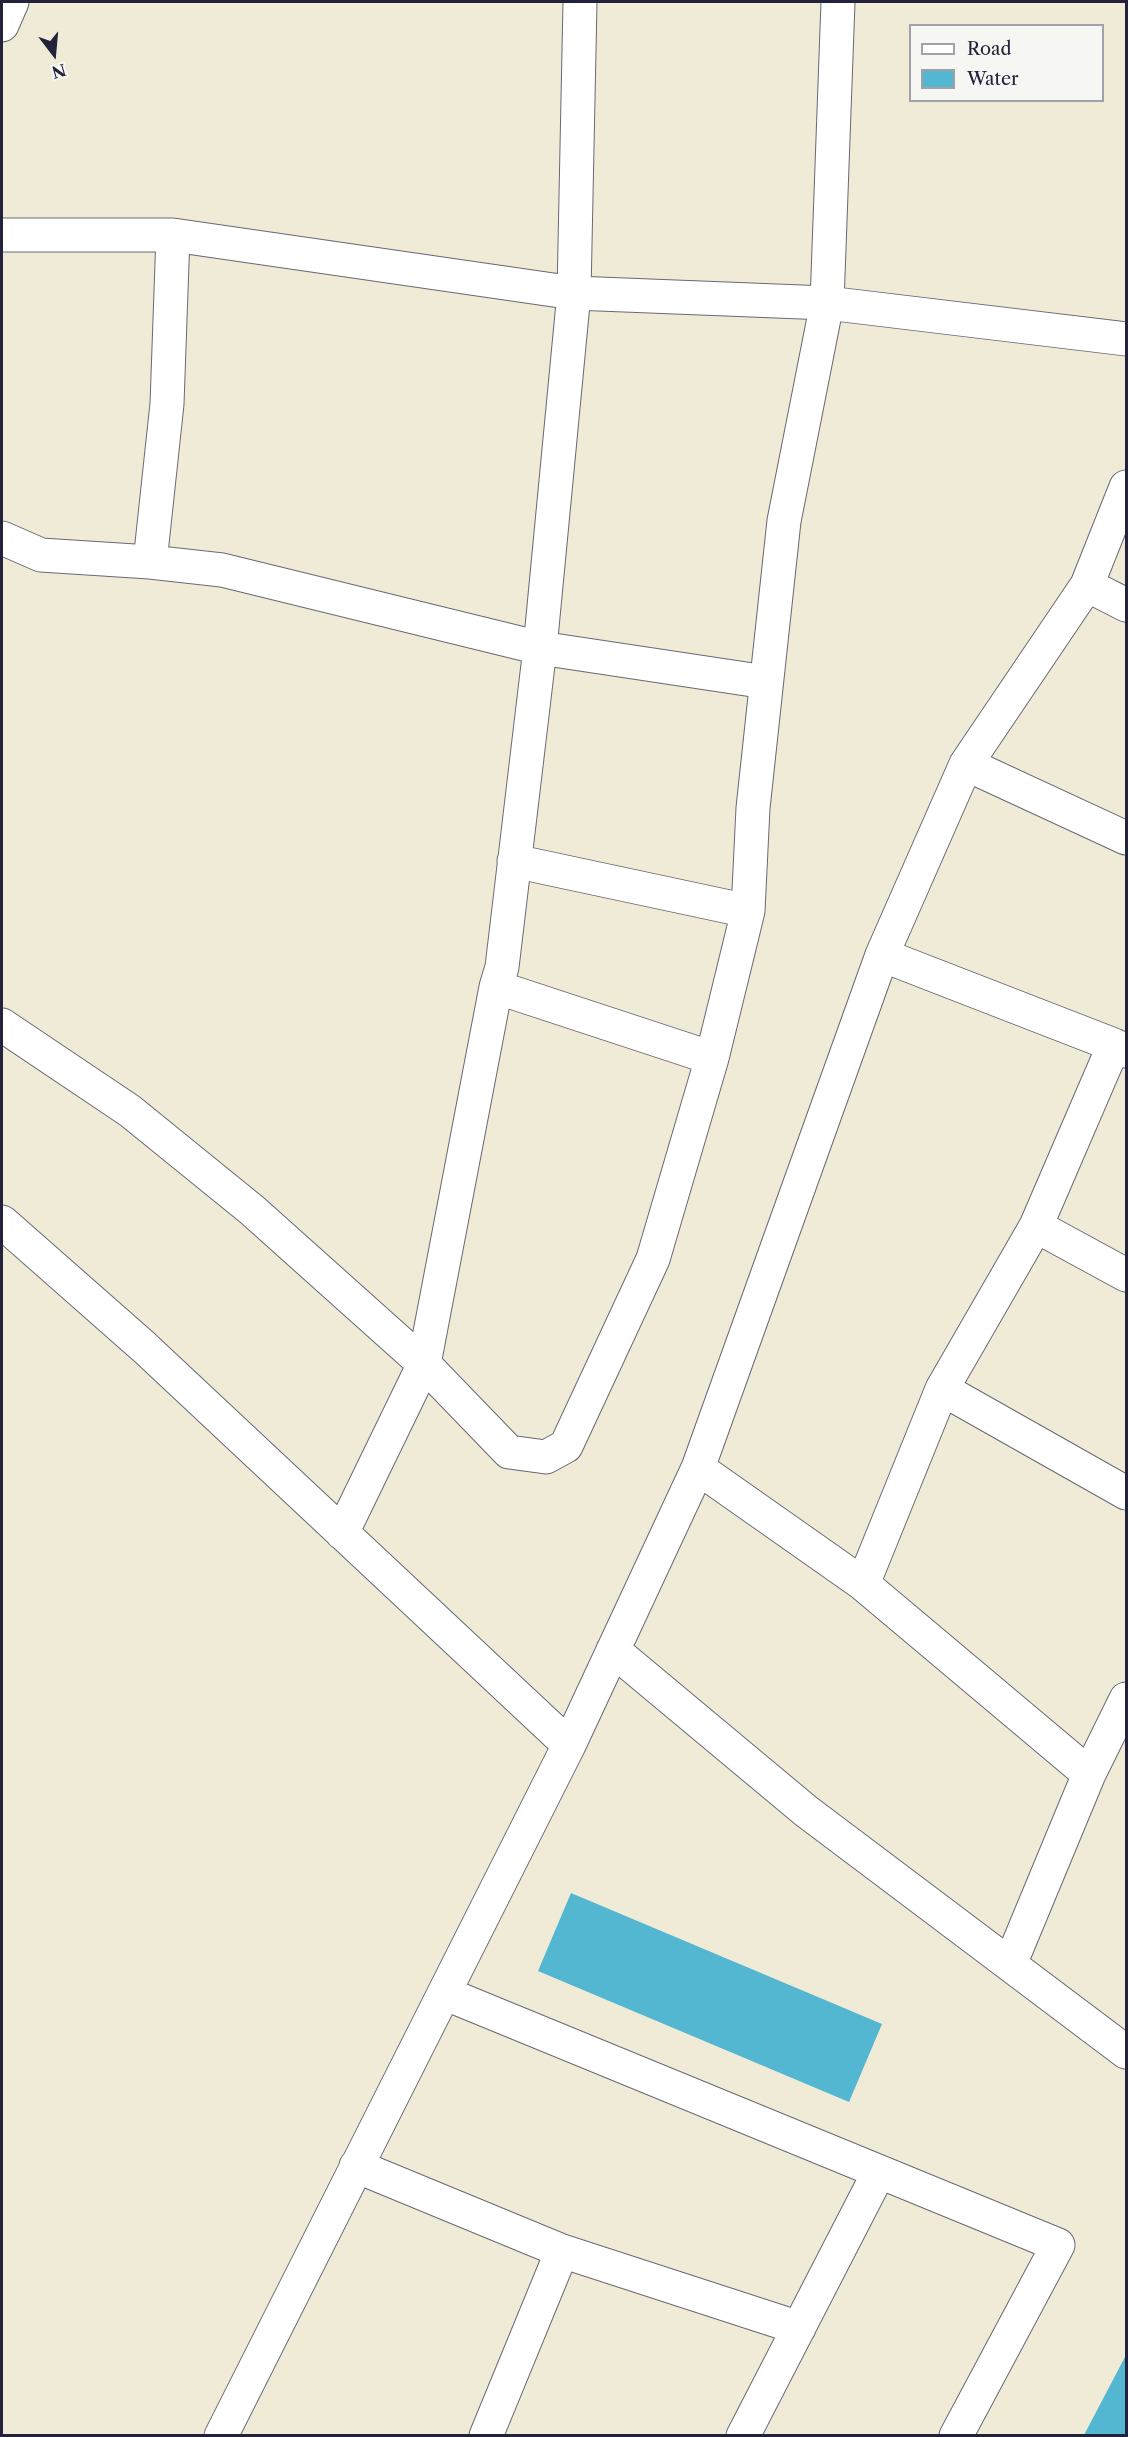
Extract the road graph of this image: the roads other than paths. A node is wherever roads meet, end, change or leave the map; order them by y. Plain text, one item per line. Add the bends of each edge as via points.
1 (12, 2) edge
2 (580, 2) edge
3 (838, 2) edge
4 (2, 25) edge
5 (2, 235) edge
6 (172, 236) junction
7 (574, 293) junction
8 (827, 303) junction
9 (1126, 339) edge
10 (1126, 487) edge
11 (2, 538) edge
12 (150, 562) junction
13 (1086, 585) junction
14 (1126, 605) edge
15 (540, 648) junction
16 (766, 682) junction
17 (966, 764) junction
18 (1126, 838) edge
19 (514, 861) junction
20 (748, 911) junction
21 (882, 955) junction
22 (496, 987) junction
23 (2, 1025) edge
24 (1120, 1048) edge
25 (712, 1059) junction
26 (2, 1222) edge
27 (1036, 1226) junction
28 (1126, 1275) edge
29 (424, 1364) junction
30 (942, 1389) junction
31 (698, 1468) junction
32 (1126, 1493) edge
33 (342, 1533) junction
34 (863, 1584) junction
35 (613, 1650) junction
36 (1126, 1699) edge
37 (580, 1722) junction
38 (1089, 1774) junction
39 (1011, 1962) junction
40 (444, 1993) junction
41 (1126, 2052) edge
42 (356, 2166) junction
43 (879, 2172) junction
44 (562, 2251) junction
45 (799, 2328) junction
46 (221, 2436) edge
47 (486, 2436) edge
48 (743, 2436) edge
49 (956, 2436) edge

1 - 4 street
2 - 7 street
3 - 8 street
5 - 6 street
6 - 7 street
6 - 12 street via 167,404
7 - 8 street
7 - 15 street
8 - 9 street
8 - 16 street via 784,521
10 - 13 street
11 - 12 street via 42,555
12 - 15 street via 222,570
13 - 14 street
13 - 17 street
15 - 16 street
15 - 19 street
16 - 20 street via 753,808
17 - 18 street
17 - 21 street
19 - 20 street
19 - 22 street via 502,967
20 - 25 street
21 - 24 street
21 - 31 street
22 - 25 street
22 - 29 street
23 - 29 street via 130,1110 252,1210
24 - 27 street
25 - 29 street via 653,1259 567,1446 546,1457 509,1452
26 - 33 street via 144,1347
27 - 28 street
27 - 30 street
29 - 33 street
30 - 32 street
30 - 34 street
31 - 34 street
31 - 35 street
33 - 37 street
34 - 38 street
35 - 37 street
35 - 39 street via 807,1811
36 - 38 street
37 - 40 street
38 - 39 street
39 - 41 street
40 - 42 street
40 - 43 street
42 - 44 street
42 - 46 street
43 - 45 street
43 - 49 street via 1058,2245
44 - 45 street
44 - 47 street
45 - 48 street

